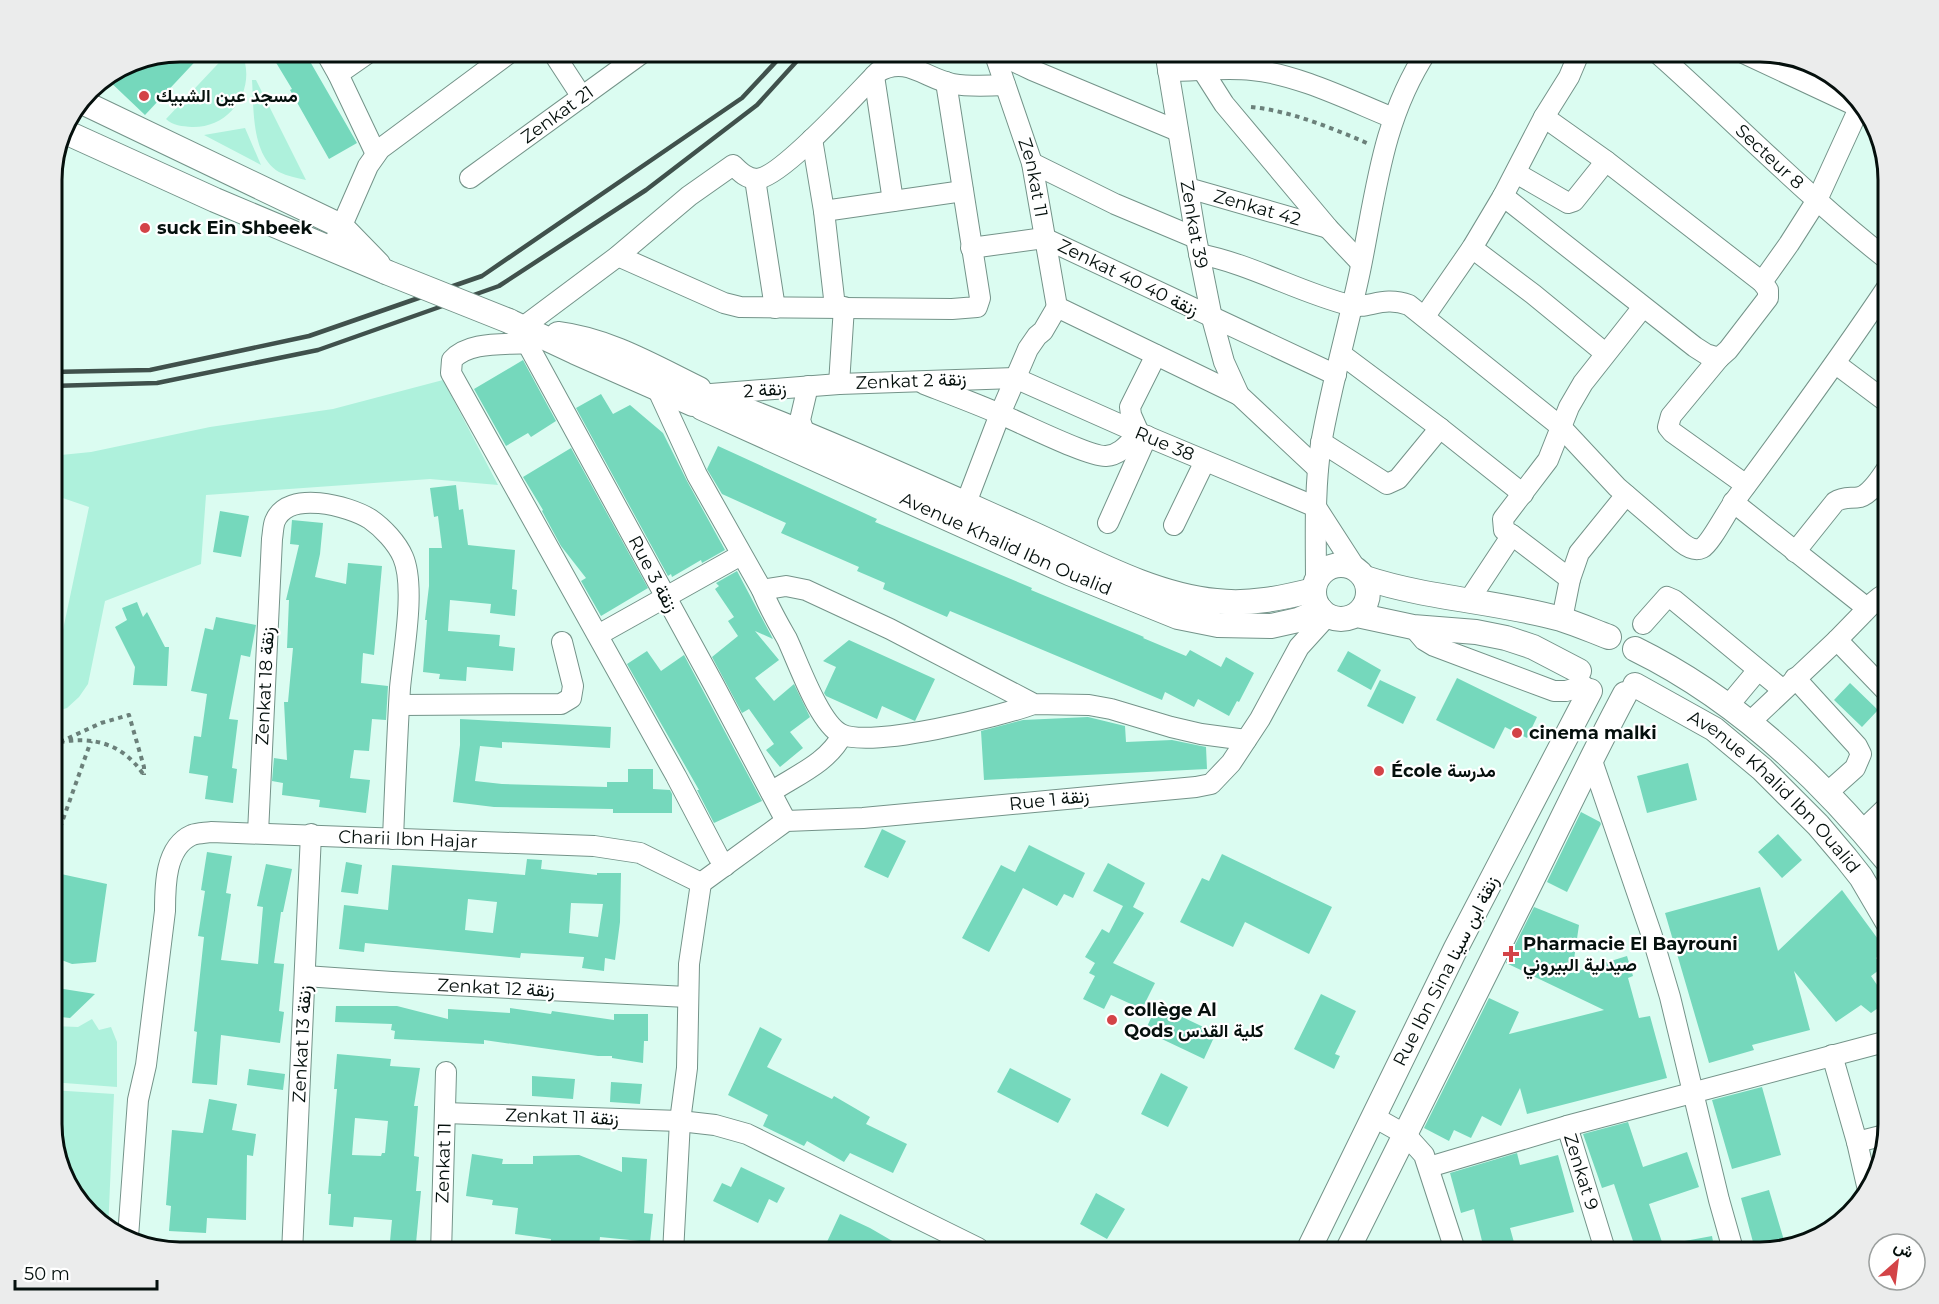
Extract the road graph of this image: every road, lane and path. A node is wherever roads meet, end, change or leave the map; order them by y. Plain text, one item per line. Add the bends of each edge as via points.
1 (331, 62) edge
2 (355, 62) edge
3 (497, 62) edge
4 (559, 62) edge
5 (630, 62) edge
6 (997, 62) edge
7 (1016, 62) edge
8 (1167, 62) edge
9 (1420, 62) edge
10 (1575, 62) edge
11 (1668, 62) edge
12 (1764, 62) edge
13 (1168, 71) junction
14 (1203, 71) junction
15 (338, 74) junction
16 (874, 76) junction
17 (946, 82) junction
18 (1005, 86) junction
19 (582, 98) junction
20 (1846, 100) edge
21 (1224, 104) junction
22 (88, 105) edge
23 (1858, 114) edge
24 (1544, 117) junction
25 (1393, 118) junction
26 (1178, 131) junction
27 (70, 134) edge
28 (812, 139) junction
29 (1383, 150) junction
30 (376, 154) junction
31 (1606, 161) junction
32 (1032, 163) junction
33 (1516, 173) junction
34 (470, 178) dead end
35 (755, 179) junction
36 (1188, 188) junction
37 (963, 191) junction
38 (1503, 196) junction
39 (1816, 200) junction
40 (892, 201) junction
41 (824, 211) junction
42 (341, 226) junction
43 (1328, 228) junction
44 (1044, 238) junction
45 (1198, 246) junction
46 (1878, 246) edge
47 (1472, 248) junction
48 (971, 249) junction
49 (331, 250) junction
50 (618, 256) junction
51 (1361, 264) junction
52 (386, 272) junction
53 (1762, 282) junction
54 (1878, 301) edge
55 (1352, 306) junction
56 (839, 307) junction
57 (1057, 307) junction
58 (1643, 307) junction
59 (775, 308) junction
60 (1425, 316) junction
61 (1212, 318) junction
62 (520, 330) junction
63 (1605, 353) junction
64 (1341, 354) junction
65 (1156, 355) junction
66 (1719, 358) junction
67 (1836, 364) junction
68 (1336, 375) junction
69 (1015, 378) junction
70 (916, 381) junction
71 (839, 384) junction
72 (808, 386) junction
73 (657, 388) junction
74 (1239, 395) junction
75 (1878, 396) edge
76 (703, 398) junction
77 (1000, 414) junction
78 (1561, 427) junction
79 (1440, 428) junction
80 (804, 432) junction
81 (1143, 435) junction
82 (1321, 442) junction
83 (1205, 460) junction
84 (1318, 469) junction
85 (1878, 479) edge
86 (1746, 485) junction
87 (1522, 494) junction
88 (1626, 495) junction
89 (1734, 502) junction
90 (966, 503) junction
91 (1316, 507) junction
92 (1108, 523) dead end
93 (1174, 525) dead end
94 (1512, 535) junction
95 (1795, 552) junction
96 (741, 555) junction
97 (1361, 573) junction
98 (1570, 579) junction
99 (762, 590) junction
100 (665, 597) junction
101 (1878, 599) edge
102 (1320, 600) junction
103 (1469, 600) junction
104 (1867, 608) junction
105 (1357, 615) junction
106 (1562, 620) junction
107 (1643, 624) dead end
108 (1413, 627) junction
109 (598, 635) junction
110 (1609, 637) junction
111 (1837, 640) junction
112 (562, 642) dead end
113 (1635, 649) junction
114 (1758, 670) junction
115 (1584, 683) junction
116 (1878, 683) edge
117 (1789, 684) junction
118 (1630, 690) junction
119 (1034, 704) junction
120 (400, 705) junction
121 (1728, 706) junction
122 (1750, 722) junction
123 (842, 735) junction
124 (1246, 740) junction
125 (62, 741) edge
126 (91, 741) junction
127 (62, 742) edge
128 (1591, 758) junction
129 (771, 792) junction
130 (1827, 793) junction
131 (1878, 818) edge
132 (786, 821) junction
133 (62, 822) edge
134 (1862, 831) junction
135 (258, 833) junction
136 (311, 834) junction
137 (393, 839) junction
138 (1878, 850) edge
139 (725, 866) junction
140 (701, 883) junction
141 (1878, 906) edge
142 (305, 976) junction
143 (687, 997) junction
144 (1878, 1044) edge
145 (1832, 1055) junction
146 (446, 1072) dead end
147 (1692, 1093) junction
148 (445, 1113) junction
149 (1374, 1117) junction
150 (680, 1121) junction
151 (1567, 1126) junction
152 (1406, 1135) junction
153 (1876, 1137) edge
154 (1857, 1142) junction
155 (1429, 1167) junction
156 (1865, 1177) edge
157 (128, 1231) edge
158 (293, 1242) edge
159 (441, 1242) edge
160 (674, 1242) edge
161 (966, 1242) edge
162 (1312, 1242) edge
163 (1352, 1242) edge
164 (1453, 1242) edge
165 (1603, 1242) edge
166 (1731, 1242) edge

1 - 15 street
2 - 15 street
3 - 30 street
4 - 19 street
5 - 19 street, Zenkat 21
6 - 18 street, Zenkat 11
7 - 26 street
8 - 13 street, Zenkat 39
9 - 25 street
10 - 24 street
11 - 39 street, Secteur 8
12 - 20 street
13 - 14 street
13 - 26 street, Zenkat 39
14 - 21 street
14 - 25 street via 1255,70 1292,79
15 - 30 street
16 - 17 street via 886,67 901,66
16 - 28 street
16 - 40 street
17 - 18 street
17 - 37 street
18 - 32 street, Zenkat 11
19 - 34 street, Zenkat 21
21 - 29 path via 1266,109 1340,131
21 - 43 street
22 - 42 main road, Avenue Khalid Ibn Oualid
23 - 39 street
24 - 31 street
24 - 33 street
25 - 29 street
26 - 36 street, Zenkat 39
27 - 49 main road, Avenue Khalid Ibn Oualid
28 - 35 street via 774,172
28 - 41 street
29 - 51 street
30 - 42 street
31 - 33 street via 1574,201 1568,203
31 - 53 street
32 - 44 street, Zenkat 11
32 - 45 street
33 - 38 street
35 - 50 street via 733,165
35 - 59 street
36 - 43 street, Zenkat 42
36 - 45 street, Zenkat 39
37 - 40 street
37 - 48 street
38 - 47 street
38 - 58 street
39 - 46 street, Secteur 8
39 - 53 street
40 - 41 street
41 - 56 street
42 - 49 street
42 - 52 main road, Avenue Khalid Ibn Oualid
43 - 51 street
44 - 48 street
44 - 57 street, Zenkat 11
44 - 61 street, Zenkat 40 زنقة 40
45 - 55 street via 1223,259
45 - 61 street, Zenkat 39
47 - 60 street
47 - 63 street
48 - 56 street via 980,298 977,307
49 - 52 main road, Avenue Khalid Ibn Oualid
50 - 59 street via 730,305
50 - 62 street
51 - 55 street
52 - 62 main road, Avenue Khalid Ibn Oualid, bridge
53 - 66 street via 1768,298
54 - 67 street
55 - 60 street via 1397,300
55 - 64 street
56 - 59 street
56 - 71 street
57 - 65 street, Zenkat 39
57 - 69 street via 1033,341
58 - 63 street
58 - 66 street via 1695,347
60 - 78 street
61 - 68 street, Zenkat 40 زنقة 40
61 - 74 street, Zenkat 39 via 1224,362
62 - 73 main road, Avenue Khalid Ibn Oualid
62 - 76 main road, Avenue Khalid Ibn Oualid via 570,335 602,344
62 - 100 street, Rue 3 زنقة
62 - 109 street via 463,351 452,360 451,373
63 - 78 street via 1573,398
64 - 68 street
64 - 79 street
65 - 74 street, Zenkat 39
65 - 81 street via 1130,407
66 - 86 street via 1671,416 1668,427
67 - 75 street
67 - 86 street
68 - 82 street
69 - 70 street, Zenkat 2 زنقة
69 - 77 street
69 - 81 street, Rue 38
70 - 71 street, Zenkat 2 زنقة
70 - 77 street
71 - 72 street, Zenkat 2 زنقة
72 - 76 street, زنقة 2
72 - 80 street, زنقة 2 via 800,420
73 - 76 main road, Avenue Khalid Ibn Oualid
73 - 96 street via 697,475
74 - 84 street, Zenkat 39
76 - 80 main road, Avenue Khalid Ibn Oualid
76 - 102 main road, Avenue Khalid Ibn Oualid via 1069,573 1178,617 1218,625 1271,626 1298,620
77 - 81 street via 1102,456 1114,455
77 - 90 street
78 - 87 street via 1548,460
78 - 88 street
79 - 82 street via 1398,479 1387,484
79 - 87 street
80 - 90 main road, Avenue Khalid Ibn Oualid
81 - 83 street, Rue 38
81 - 92 street
82 - 84 street
83 - 91 street, Rue 38
83 - 93 street
84 - 91 street
85 - 95 street via 1866,494 1835,502
86 - 89 street
87 - 94 street via 1503,519 1504,530
88 - 89 street via 1681,542 1697,549 1704,546
88 - 98 street via 1579,554
89 - 95 street
90 - 102 main road, Avenue Khalid Ibn Oualid via 1172,593 1246,603
91 - 97 street
91 - 102 street
94 - 98 street
94 - 103 street
95 - 104 street
96 - 99 street
96 - 100 street
97 - 102 main road via 1348,565 1330,567 1323,572
97 - 103 main road via 1397,588
97 - 105 main road via 1369,594
98 - 106 street
99 - 119 street via 786,586 806,590
99 - 123 street via 818,706
100 - 109 street
100 - 129 street, Rue 3 زنقة
101 - 104 street
102 - 105 main road via 1341,619
102 - 124 street, Rue 1 زنقة via 1299,647
103 - 106 main road
104 - 111 street
105 - 108 main road
106 - 110 main road
107 - 114 street via 1666,597 1674,600
108 - 115 main road via 1506,638 1533,647
108 - 115 street via 1434,646 1554,691 1566,691
109 - 139 street
110 - 113 main road via 1619,638
110 - 115 main road via 1599,638 1583,651 1579,660
111 - 116 street
111 - 117 street
112 - 120 street via 573,686 571,698 561,704
113 - 118 main road via 1640,676
113 - 121 main road, Avenue Khalid Ibn Oualid via 1697,683
114 - 117 street
114 - 121 street
115 - 118 main road via 1607,699
115 - 149 main road, Rue Ibn Sina زنقة ابن سينا
117 - 122 street
117 - 130 street via 1861,754 1855,768
118 - 128 main road, Rue Ibn Sina زنقة ابن سينا
118 - 141 main road, Avenue Khalid Ibn Oualid via 1714,729 1762,769 1846,858
119 - 123 street via 931,730
119 - 124 street via 1111,709 1201,734
120 - 135 street, Zenkat 18 زنقة via 408,611 407,572 402,554 373,521 354,511 330,505 291,505 275,521 272,539
120 - 137 street
121 - 122 main road, Avenue Khalid Ibn Oualid
122 - 130 main road, Avenue Khalid Ibn Oualid
123 - 129 street via 826,756
124 - 132 street, Rue 1 زنقة via 1217,779 1196,787 863,818
125 - 126 path via 129,715 144,776 121,750
126 - 127 path
126 - 133 path
128 - 147 street via 1652,936
128 - 152 main road, Rue Ibn Sina زنقة ابن سينا
129 - 132 street, Rue 3 زنقة
130 - 134 main road, Avenue Khalid Ibn Oualid
131 - 134 street
132 - 139 street
134 - 138 main road, Avenue Khalid Ibn Oualid
135 - 136 street, Charii Ibn Hajar
135 - 157 street, Charii Ibn Hajar via 194,834 181,841 168,868 146,1065 138,1100
136 - 137 street, Charii Ibn Hajar
136 - 142 street, Zenkat 13 زنقة
137 - 140 street, Charii Ibn Hajar via 558,843 619,849 640,853
139 - 140 street
140 - 143 street
142 - 143 street, Zenkat 12 زنقة
142 - 158 street, Zenkat 13 زنقة
143 - 150 street via 687,1068
144 - 145 street
145 - 147 street
145 - 154 street
146 - 148 street, Zenkat 11
147 - 151 street
147 - 166 street
148 - 150 street, Zenkat 11 زنقة
148 - 159 street, Zenkat 11
149 - 152 street
149 - 162 main road, Rue Ibn Sina زنقة ابن سينا
150 - 160 street
150 - 161 street, Zenkat 11 زنقة via 747,1134
151 - 155 street
151 - 165 street, Zenkat 9
152 - 155 street
152 - 163 main road, Rue Ibn Sina زنقة ابن سينا
153 - 154 street
154 - 156 street
155 - 164 street

